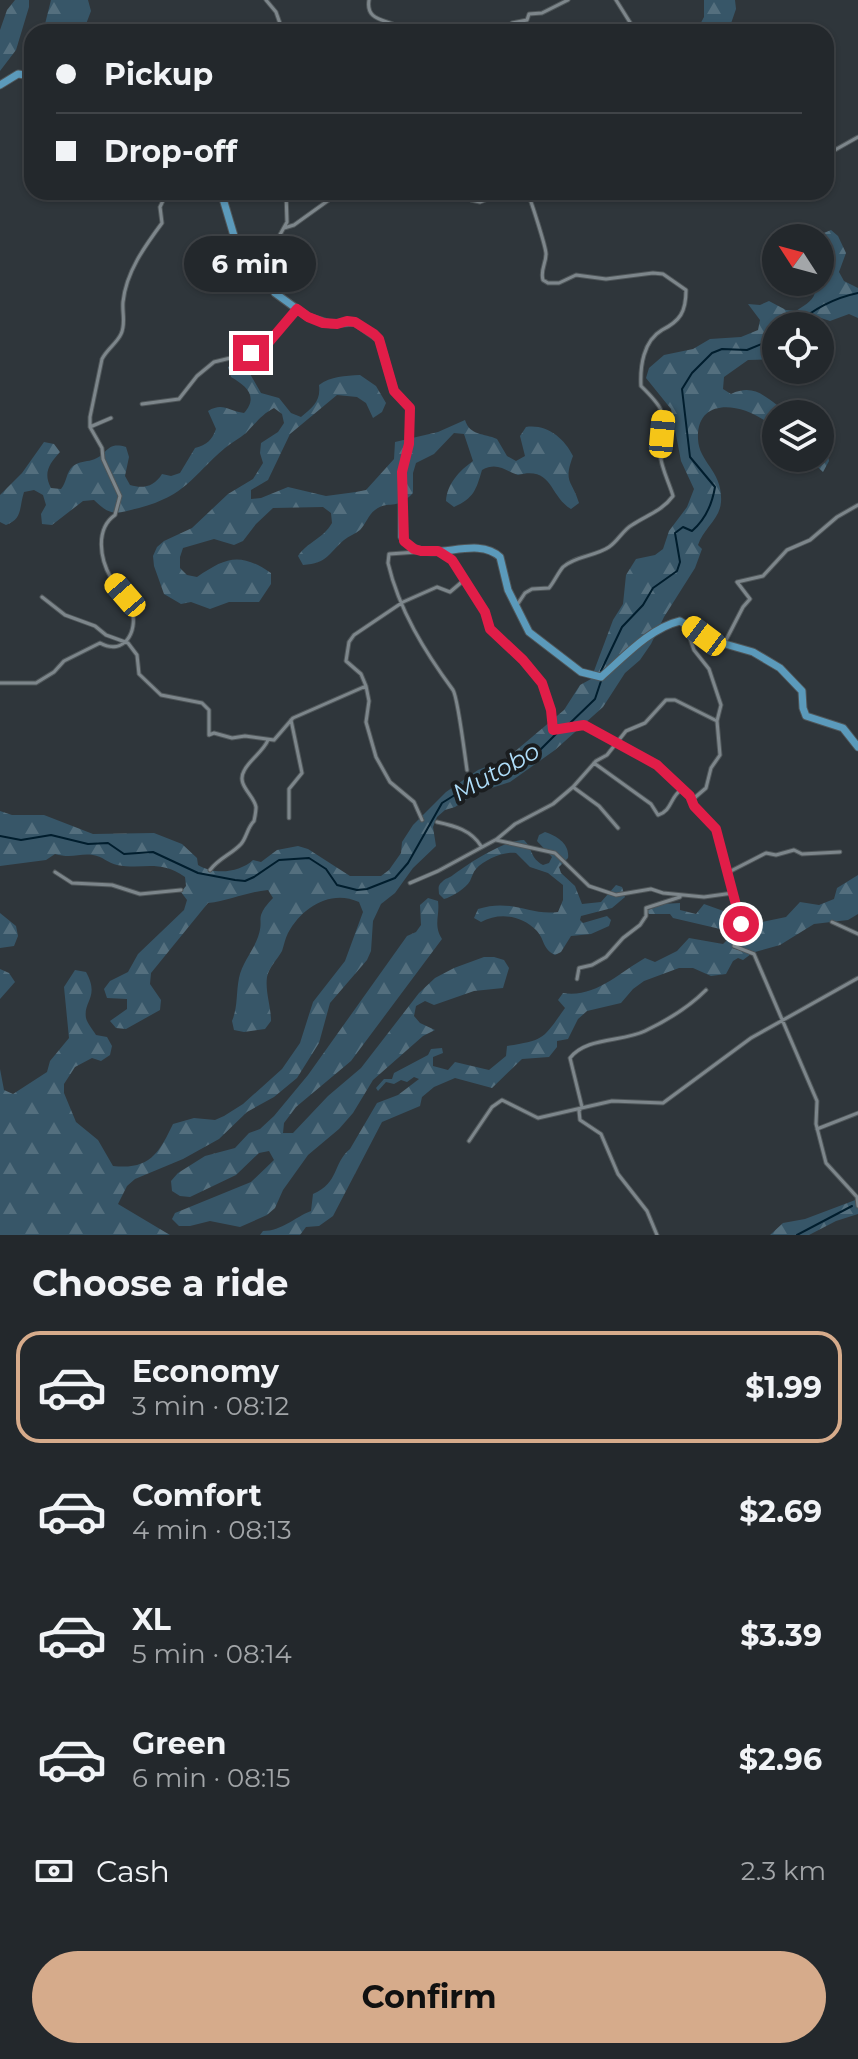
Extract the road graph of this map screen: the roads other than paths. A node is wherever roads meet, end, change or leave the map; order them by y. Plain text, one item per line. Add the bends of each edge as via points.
1 (266, 0) edge
2 (369, 0) edge
3 (568, 0) edge
4 (616, 0) edge
5 (280, 24) edge
6 (393, 24) edge
7 (511, 24) edge
8 (631, 24) edge
9 (24, 75) edge
10 (0, 85) edge
11 (858, 137) edge
12 (834, 150) edge
13 (163, 200) edge
14 (223, 200) edge
15 (287, 200) edge
16 (329, 200) edge
17 (532, 200) edge
18 (284, 228) junction
19 (275, 293) junction
20 (297, 309) junction
21 (142, 404) dead end
22 (111, 418) dead end
23 (90, 427) junction
24 (858, 505) edge
25 (421, 551) junction
26 (438, 551) junction
27 (463, 581) junction
28 (42, 597) dead end
29 (403, 602) junction
30 (516, 606) junction
31 (685, 623) junction
32 (128, 643) junction
33 (723, 645) junction
34 (0, 683) edge
35 (366, 686) junction
36 (291, 720) junction
37 (717, 721) junction
38 (268, 740) junction
39 (616, 743) junction
40 (858, 747) edge
41 (594, 763) junction
42 (467, 770) dead end
43 (573, 787) junction
44 (681, 790) junction
45 (692, 800) junction
46 (289, 818) dead end
47 (422, 820) dead end
48 (437, 822) dead end
49 (618, 828) dead end
50 (495, 840) junction
51 (481, 846) junction
52 (840, 852) dead end
53 (210, 870) dead end
54 (55, 872) dead end
55 (727, 873) junction
56 (410, 883) dead end
57 (181, 890) dead end
58 (733, 893) junction
59 (683, 895) junction
60 (832, 922) dead end
61 (858, 934) edge
62 (858, 978) edge
63 (577, 979) dead end
64 (706, 990) dead end
65 (783, 1021) junction
66 (582, 1107) junction
67 (858, 1113) edge
68 (817, 1129) junction
69 (469, 1141) dead end
70 (858, 1206) edge
71 (657, 1235) edge

1 - 5 street
2 - 6 street via 373,16
3 - 7 street
4 - 8 street
9 - 10 main road
11 - 12 street
13 - 23 street via 162,223 136,258 128,283 121,336 102,359
14 - 19 main road via 240,256 266,272
15 - 18 street
16 - 18 street
17 - 30 street via 546,248 543,280 663,274 686,290 686,301 678,320 648,346 641,366 641,386 659,403 663,415 660,454 673,496 611,546 561,569 549,588 525,593
18 - 19 street via 271,251
19 - 20 main road
20 - 21 street via 269,342 251,353 214,362 179,399
20 - 25 main road via 323,323 355,322 379,339 392,387 410,408 402,533 408,545
22 - 23 street
23 - 32 street via 120,496 101,540 112,580 133,613
24 - 33 street via 787,550 763,576 737,582 750,599
25 - 26 main road
25 - 29 street via 387,558
26 - 27 street via 452,560
26 - 30 main road via 497,553
27 - 29 street via 450,592 437,587
27 - 39 street via 490,629 542,683 553,730 581,725
28 - 32 street via 65,615
29 - 35 street via 349,642 346,661
29 - 42 street via 425,653 454,692
30 - 31 main road via 531,634 581,672 601,677 654,634
31 - 33 main road
31 - 37 street via 721,705
32 - 34 street via 90,646 36,683
32 - 38 street via 137,655 139,674 153,689 202,703 209,710 209,735
33 - 40 main road via 753,652 780,668 799,686 806,716 843,728
35 - 36 street
35 - 47 street via 366,722 376,757 390,782 414,802
36 - 38 street via 275,740
36 - 46 street via 302,773 289,789
37 - 39 street via 669,699
37 - 45 street via 720,755 704,791
38 - 53 street via 242,776 256,807 254,821 244,841
39 - 41 street
39 - 44 street via 657,765
41 - 43 street
41 - 44 street via 651,804 658,815
43 - 49 street
43 - 50 street
44 - 45 street
45 - 55 street via 716,829
48 - 51 street via 463,829
50 - 51 street
50 - 59 street via 555,853 589,886 616,895 651,889
51 - 56 street
52 - 55 street via 766,853
54 - 57 street via 72,883 112,885 140,894
55 - 58 street
58 - 59 street
58 - 65 street via 741,924 734,946 754,954
59 - 63 street via 646,908 640,925 606,957 579,968
60 - 61 street
62 - 65 street
64 - 66 street via 669,1020 572,1054
65 - 66 street via 663,1103 624,1100
65 - 68 street via 817,1101
66 - 69 street via 538,1118 502,1100
66 - 71 street via 580,1120 601,1134 618,1174 647,1211
67 - 68 street
68 - 70 street via 826,1163 857,1197

